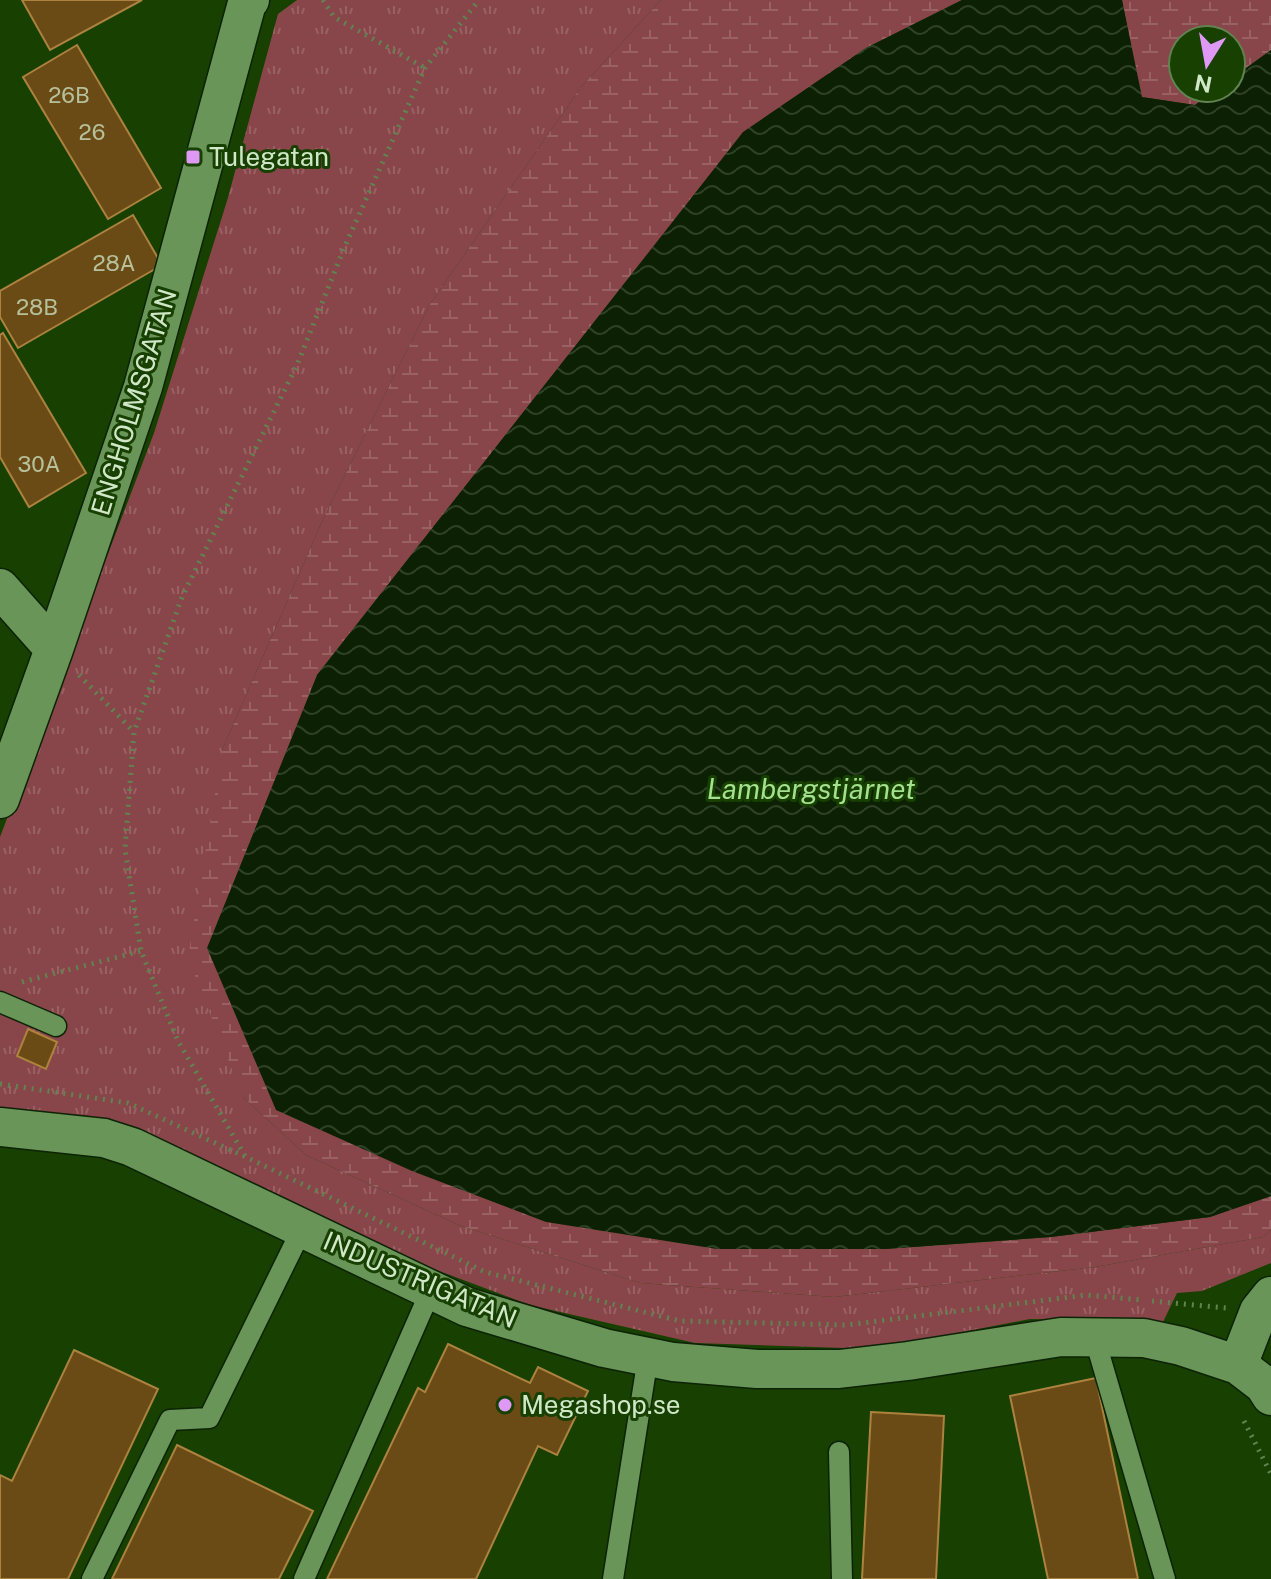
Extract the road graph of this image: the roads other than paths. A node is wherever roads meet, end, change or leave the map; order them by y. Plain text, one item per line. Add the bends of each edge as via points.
1 (248, 1) edge
2 (0, 588) edge
3 (54, 649) junction
4 (0, 799) edge
5 (0, 1002) edge
6 (56, 1026) dead end
7 (0, 1127) edge
8 (302, 1229) junction
9 (431, 1290) junction
10 (1265, 1304) edge
11 (1094, 1336) junction
12 (648, 1357) junction
13 (1238, 1365) junction
14 (1271, 1396) edge
15 (839, 1452) dead end
16 (92, 1579) edge
17 (304, 1579) edge
18 (613, 1579) edge
19 (842, 1579) edge
20 (1165, 1579) edge

1 - 3 street, ENGHOLMSGATAN via 143,387
2 - 3 street
3 - 4 street, ENGHOLMSGATAN
5 - 6 lane
7 - 8 street, INDUSTRIGATAN via 91,1136 132,1147
8 - 9 street, INDUSTRIGATAN
8 - 16 lane via 209,1418 170,1420
9 - 12 street, INDUSTRIGATAN via 528,1327
9 - 17 lane
10 - 13 street
11 - 12 street, INDUSTRIGATAN via 839,1369 757,1369
11 - 13 street, INDUSTRIGATAN via 1144,1338
11 - 20 lane
12 - 18 lane
13 - 14 street, INDUSTRIGATAN
15 - 19 lane

